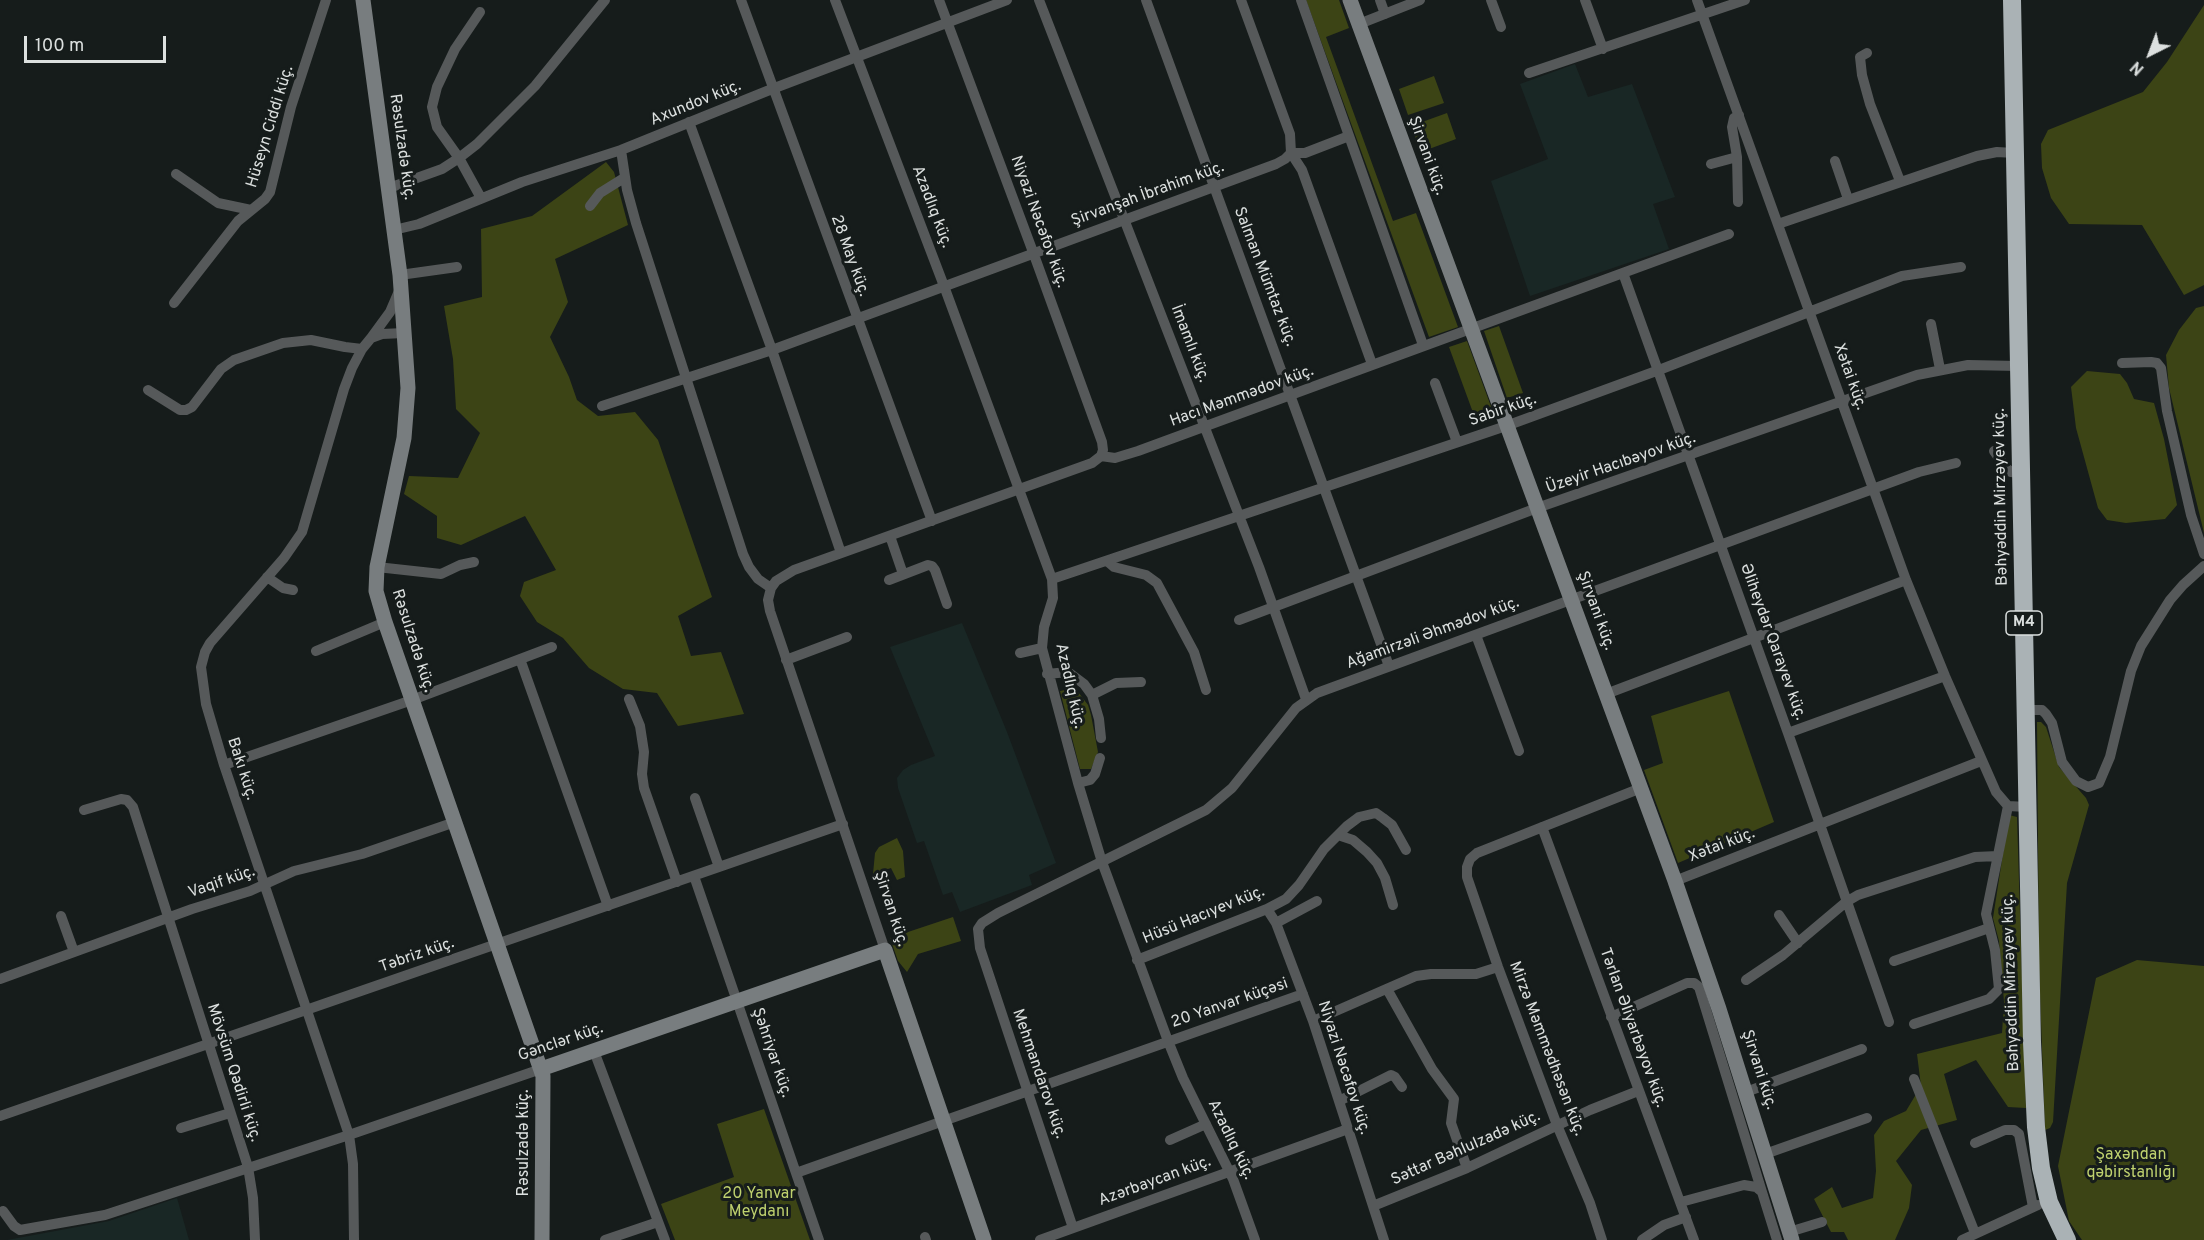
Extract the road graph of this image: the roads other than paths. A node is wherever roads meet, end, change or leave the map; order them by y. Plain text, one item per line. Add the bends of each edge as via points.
1 (326, 0) edge
2 (363, 0) edge
3 (605, 0) edge
4 (741, 0) edge
5 (836, 0) edge
6 (939, 0) edge
7 (1007, 0) edge
8 (1039, 0) edge
9 (1146, 0) edge
10 (1241, 0) edge
11 (1301, 0) edge
12 (1350, 0) edge
13 (1380, 0) edge
14 (1420, 0) edge
15 (1491, 0) edge
16 (1585, 0) edge
17 (1697, 0) edge
18 (1745, 0) edge
19 (2012, 0) edge
20 (480, 12) dead end
21 (1385, 14) junction
22 (1703, 15) junction
23 (947, 23) junction
24 (1359, 24) junction
25 (1501, 27) dead end
26 (1603, 49) junction
27 (1867, 53) dead end
28 (858, 56) junction
29 (1530, 73) dead end
30 (772, 89) junction
31 (1739, 115) junction
32 (688, 122) junction
33 (1349, 136) junction
34 (621, 150) junction
35 (1291, 153) junction
36 (2014, 153) junction
37 (1737, 157) junction
38 (459, 159) junction
39 (1835, 161) dead end
40 (1711, 164) dead end
41 (176, 174) dead end
42 (624, 178) junction
43 (1900, 181) junction
44 (1214, 187) junction
45 (389, 188) junction
46 (481, 198) junction
47 (1848, 199) junction
48 (1738, 202) dead end
49 (590, 206) dead end
50 (251, 210) junction
51 (1125, 218) junction
52 (1778, 224) junction
53 (394, 231) junction
54 (1729, 234) dead end
55 (1034, 252) junction
56 (457, 267) dead end
57 (1961, 267) dead end
58 (1623, 273) junction
59 (400, 280) junction
60 (944, 286) junction
61 (174, 303) dead end
62 (1810, 313) junction
63 (856, 318) junction
64 (1931, 324) dead end
65 (1471, 328) junction
66 (404, 333) junction
67 (371, 338) junction
68 (1423, 345) junction
69 (362, 349) junction
70 (772, 350) junction
71 (2122, 363) dead end
72 (1372, 364) junction
73 (2019, 366) junction
74 (1940, 369) junction
75 (1659, 370) junction
76 (685, 379) junction
77 (1435, 383) dead end
78 (148, 390) dead end
79 (1292, 395) junction
80 (1842, 402) junction
81 (602, 406) dead end
82 (1506, 426) junction
83 (1204, 427) junction
84 (1457, 442) junction
85 (1994, 451) dead end
86 (1101, 456) junction
87 (1689, 456) junction
88 (1956, 463) dead end
89 (2020, 473) junction
90 (1020, 489) junction
91 (1324, 489) junction
92 (1874, 489) junction
93 (1537, 508) junction
94 (1239, 517) junction
95 (932, 521) junction
96 (890, 536) junction
97 (1721, 545) junction
98 (841, 554) junction
99 (2204, 554) edge
100 (1107, 561) junction
101 (474, 562) dead end
102 (2204, 566) edge
103 (376, 567) junction
104 (903, 574) junction
105 (1355, 576) junction
106 (267, 577) junction
107 (1052, 579) junction
108 (889, 580) dead end
109 (1906, 580) junction
110 (771, 588) junction
111 (293, 590) dead end
112 (1572, 600) junction
113 (947, 604) dead end
114 (1274, 608) junction
115 (1239, 620) dead end
116 (385, 622) junction
117 (1476, 635) junction
118 (847, 637) dead end
119 (1754, 639) junction
120 (552, 647) dead end
121 (1042, 648) junction
122 (316, 651) dead end
123 (1020, 653) dead end
124 (520, 659) junction
125 (786, 660) junction
126 (1389, 666) junction
127 (1047, 674) junction
128 (1945, 676) junction
129 (1141, 682) dead end
130 (1206, 690) dead end
131 (1606, 694) junction
132 (1092, 695) junction
133 (629, 699) dead end
134 (1306, 699) junction
135 (412, 700) junction
136 (2025, 710) junction
137 (1788, 733) junction
138 (1101, 738) dead end
139 (1519, 751) dead end
140 (1100, 758) dead end
141 (1981, 761) junction
142 (224, 765) junction
143 (1078, 783) junction
144 (1641, 788) junction
145 (695, 798) dead end
146 (2008, 806) junction
147 (2027, 807) junction
148 (84, 810) dead end
149 (455, 822) junction
150 (843, 824) junction
151 (1819, 824) junction
152 (1542, 826) junction
153 (1338, 835) junction
154 (1406, 850) dead end
155 (1998, 856) junction
156 (1102, 862) junction
157 (719, 867) junction
158 (694, 876) junction
159 (1675, 881) junction
160 (677, 882) junction
161 (263, 885) junction
162 (1317, 901) dead end
163 (1846, 902) junction
164 (1393, 905) dead end
165 (608, 906) junction
166 (1267, 909) junction
167 (1779, 915) dead end
168 (61, 916) dead end
169 (167, 917) junction
170 (1276, 923) junction
171 (1989, 928) junction
172 (978, 929) joint
173 (1798, 943) junction
174 (498, 944) junction
175 (885, 950) junction
176 (74, 952) junction
177 (1137, 960) junction
178 (1894, 961) dead end
179 (1498, 967) junction
180 (0, 979) edge
181 (1746, 980) dead end
182 (1387, 989) junction
183 (1303, 994) junction
184 (737, 1001) junction
185 (306, 1010) junction
186 (1611, 1017) junction
187 (1313, 1021) junction
188 (1889, 1022) dead end
189 (1914, 1024) dead end
190 (1168, 1041) junction
191 (207, 1044) junction
192 (1862, 1049) dead end
193 (594, 1051) junction
194 (541, 1069) junction
195 (1914, 1079) dead end
196 (1402, 1087) dead end
197 (1638, 1090) junction
198 (1028, 1091) junction
199 (1746, 1092) junction
200 (1339, 1101) junction
201 (230, 1113) junction
202 (0, 1116) edge
203 (1867, 1118) dead end
204 (943, 1121) junction
205 (1206, 1124) junction
206 (1557, 1125) junction
207 (181, 1128) dead end
208 (1348, 1129) junction
209 (349, 1135) junction
210 (1170, 1140) dead end
211 (1975, 1143) dead end
212 (1765, 1154) junction
213 (248, 1167) junction
214 (1467, 1168) junction
215 (1230, 1171) junction
216 (796, 1173) junction
217 (1762, 1192) junction
218 (1681, 1202) junction
219 (2041, 1204) junction
220 (1373, 1206) junction
221 (3, 1211) dead end
222 (1686, 1217) junction
223 (658, 1222) junction
224 (1822, 1222) dead end
225 (1074, 1228) junction
226 (1975, 1233) junction
227 (1786, 1237) edge
228 (255, 1240) edge
229 (354, 1240) edge
230 (542, 1240) edge
231 (605, 1240) edge
232 (665, 1240) edge
233 (819, 1240) edge
234 (984, 1240) edge
235 (1040, 1240) edge
236 (1255, 1240) edge
237 (1384, 1240) edge
238 (1602, 1240) edge
239 (1642, 1240) edge
240 (1694, 1240) edge
241 (1962, 1240) edge
242 (2067, 1240) edge

1 - 50 street, Hüseyn Ciddi küç. via 291,107 270,192
2 - 45 street, Rəsulzadə küç.
3 - 38 street via 535,87
4 - 30 street, 28 May küç.
5 - 28 street, Azadlıq küç.
6 - 23 street, Niyazi Nəcəfov küç.
7 - 23 street, Axundov küç.
8 - 51 street, İmamlı küç.
9 - 44 street, Salman Mümtaz küç.
10 - 35 street via 1290,134
11 - 33 street
12 - 24 street, Şirvani küç.
13 - 21 street
14 - 21 street
15 - 25 street
16 - 26 street
17 - 22 street, Xətai küç.
18 - 22 street
19 - 36 highway, Bəhyəddin Mirzəyev küç. / M4
20 - 38 street via 455,49 433,99 437,127
21 - 24 street
22 - 26 street
22 - 31 street, Xətai küç.
23 - 28 street, Axundov küç.
23 - 55 street, Niyazi Nəcəfov küç.
24 - 65 street, Şirvani küç.
26 - 29 street
27 - 43 street via 1860,57 1862,75
28 - 30 street, Axundov küç.
28 - 60 street, Azadlıq küç.
30 - 32 street, Axundov küç.
30 - 63 street, 28 May küç.
31 - 37 street via 1732,127
31 - 52 street, Xətai küç.
32 - 34 street, Axundov küç.
32 - 70 street
33 - 35 street, Şirvanşah İbrahim küç. via 1305,153
33 - 68 street
34 - 42 street
34 - 46 street, Axundov küç.
35 - 44 street, Şirvanşah İbrahim küç. via 1276,164
35 - 72 street via 1302,170
36 - 43 street via 1986,153
36 - 73 highway, Bəhyəddin Mirzəyev küç. / M4
37 - 40 street
37 - 48 street
38 - 45 street
38 - 46 street
39 - 47 street
41 - 50 street via 218,203
42 - 49 street via 600,193
42 - 76 street
43 - 47 street
44 - 51 street, Şirvanşah İbrahim küç.
44 - 79 street, Salman Mümtaz küç.
45 - 53 street, Rəsulzadə küç.
46 - 53 street, Axundov küç.
47 - 52 street
50 - 61 street, Hüseyn Ciddi küç.
51 - 55 street, Şirvanşah İbrahim küç.
51 - 83 street, İmamlı küç.
52 - 62 street, Xətai küç.
53 - 59 street, Rəsulzadə küç.
54 - 58 street, Hacı Məmmədov küç.
55 - 60 street, Şirvanşah İbrahim küç.
55 - 86 street, Niyazi Nəcəfov küç. via 1102,442
56 - 59 street
57 - 62 street, Sabir küç. via 1902,276
58 - 65 street, Hacı Məmmədov küç.
58 - 75 street, Əliheydər Qarayev küç.
59 - 66 street, Rəsulzadə küç.
59 - 67 street, Bakı küç. via 390,312
60 - 63 street, Şirvanşah İbrahim küç.
60 - 90 street, Azadlıq küç.
62 - 75 street, Sabir küç.
62 - 80 street, Xətai küç.
63 - 70 street, Şirvanşah İbrahim küç.
63 - 95 street, 28 May küç.
64 - 74 street
65 - 68 street, Hacı Məmmədov küç.
65 - 82 street, Şirvani küç.
66 - 67 street
66 - 103 street, Rəsulzadə küç. via 404,438
67 - 69 street, Bakı küç.
68 - 72 street, Hacı Məmmədov küç.
69 - 78 street via 311,340 283,343 227,364 186,410
69 - 106 street, Bakı küç. via 344,388 302,532
70 - 76 street, Şirvanşah İbrahim küç.
70 - 98 street
71 - 99 street via 2151,362 2161,368 2191,515
72 - 79 street, Hacı Məmmədov küç.
73 - 74 street, Üzeyir Hacıbəyov küç. via 1968,364
73 - 89 highway, Bəhyəddin Mirzəyev küç. / M4
74 - 80 street, Üzeyir Hacıbəyov küç.
75 - 82 street, Sabir küç.
75 - 87 street, Əliheydər Qarayev küç.
76 - 81 street, Şirvanşah İbrahim küç.
76 - 110 street via 743,554 758,579
77 - 84 street
79 - 83 street, Hacı Məmmədov küç.
79 - 91 street, Salman Mümtaz küç.
80 - 87 street, Üzeyir Hacıbəyov küç.
80 - 92 street, Xətai küç.
82 - 84 street, Sabir küç.
82 - 93 street, Şirvani küç.
83 - 86 street, Hacı Məmmədov küç. via 1126,455
83 - 94 street, İmamlı küç.
84 - 91 street, Sabir küç.
85 - 89 street via 2006,468
86 - 90 street, Hacı Məmmədov küç. via 1092,463
87 - 93 street, Üzeyir Hacıbəyov küç.
87 - 97 street, Əliheydər Qarayev küç.
88 - 92 street, Ağamirzəli Əhmədov küç.
89 - 136 highway, Bəhyəddin Mirzəyev küç. / M4
90 - 95 street, Hacı Məmmədov küç.
90 - 107 street, Azadlıq küç.
91 - 94 street, Sabir küç.
91 - 105 street, Salman Mümtaz küç.
92 - 97 street, Ağamirzəli Əhmədov küç.
92 - 109 street, Xətai küç.
93 - 105 street, Üzeyir Hacıbəyov küç.
93 - 112 street, Şirvani küç.
94 - 100 street, Sabir küç.
94 - 114 street, İmamlı küç.
95 - 96 street, Hacı Məmmədov küç.
96 - 98 street, Hacı Məmmədov küç.
96 - 104 street
97 - 112 street, Ağamirzəli Əhmədov küç.
97 - 119 street, Əliheydər Qarayev küç.
98 - 110 street, Hacı Məmmədov küç. via 795,570
100 - 107 street, Sabir küç.
100 - 130 street via 1157,583 1194,652
101 - 103 street via 441,574
102 - 136 street via 2170,600 2141,646 2110,758 2099,783 2088,787 2076,781 2062,762 2046,714 2042,710
103 - 116 street, Rəsulzadə küç. via 376,591
104 - 108 street
104 - 113 street via 932,566
105 - 114 street, Üzeyir Hacıbəyov küç.
105 - 126 street, Salman Mümtaz küç.
106 - 111 street
106 - 142 street, Bakı küç. via 210,644 202,660 206,704
107 - 121 street, Azadlıq küç. via 1054,591
109 - 119 street
109 - 128 street, Xətai küç.
110 - 125 street, Şirvan küç. via 770,611
112 - 117 street, Ağamirzəli Əhmədov küç.
112 - 131 street, Şirvani küç.
114 - 115 street, Üzeyir Hacıbəyov küç.
114 - 134 street, İmamlı küç.
116 - 122 street
116 - 135 street, Rəsulzadə küç.
117 - 126 street, Ağamirzəli Əhmədov küç.
117 - 139 street
118 - 125 street
119 - 131 street
119 - 137 street, Əliheydər Qarayev küç.
120 - 124 street
121 - 123 street
121 - 127 street, Azadlıq küç.
124 - 135 street
124 - 165 street
125 - 150 street, Şirvan küç.
126 - 134 street, Ağamirzəli Əhmədov küç.
127 - 132 street via 1068,672
127 - 143 street, Azadlıq küç.
128 - 137 street
128 - 141 street, Xətai küç.
129 - 132 street via 1116,683
131 - 144 street, Şirvani küç.
132 - 138 street
133 - 160 street via 643,743 644,788
134 - 156 street, Ağamirzəli Əhmədov küç. via 1216,803
135 - 142 street
135 - 149 street, Rəsulzadə küç.
136 - 147 highway, Bəhyəddin Mirzəyev küç. / M4
137 - 151 street, Əliheydər Qarayev küç.
140 - 143 street via 1090,780
141 - 146 street, Xətai küç. via 1996,792
141 - 151 street, Xətai küç.
142 - 161 street, Bakı küç.
143 - 156 street, Azadlıq küç.
144 - 152 street
144 - 159 street, Şirvani küç.
145 - 157 street
146 - 147 street
146 - 155 street
147 - 219 highway, Bəhyəddin Mirzəyev küç. / M4 via 2029,961
148 - 169 street, Mövsüm Qədirli küç. via 121,799 133,807
149 - 161 street, Vaqif küç. via 353,857 294,871
149 - 174 street, Rəsulzadə küç.
150 - 157 street, Təbriz küç.
150 - 175 street, Şirvan küç.
151 - 159 street, Xətai küç.
151 - 163 street, Əliheydər Qarayev küç.
152 - 179 street, Mirzə Məmmədhəsən küç. via 1477,853 1467,867
152 - 186 street, Tərlan Əliyarbəyov küç.
153 - 154 street, Hüsü Hacıyev küç. via 1359,818 1376,813 1392,825
153 - 164 street via 1353,840 1377,863
153 - 166 street, Hüsü Hacıyev küç. via 1293,893
155 - 163 street via 1975,857 1871,889
155 - 171 street via 1986,915
156 - 172 street, Ağamirzəli Əhmədov küç. via 998,913
156 - 177 street, Azadlıq küç.
157 - 158 street, Təbriz küç.
158 - 160 street, Təbriz küç.
158 - 184 street, Şəhriyar küç.
159 - 199 street, Şirvani küç.
160 - 165 street, Təbriz küç.
161 - 169 street, Vaqif küç.
161 - 185 street, Bakı küç.
162 - 170 street
163 - 173 street
163 - 188 street, Əliheydər Qarayev küç.
165 - 174 street, Təbriz küç.
166 - 170 street, Niyazi Nəcəfov küç.
166 - 177 street, Hüsü Hacıyev küç.
167 - 173 street
168 - 176 street
169 - 176 street, Vaqif küç.
169 - 191 street, Mövsüm Qədirli küç.
170 - 183 street, Niyazi Nəcəfov küç.
171 - 178 street
171 - 189 street via 1999,981 1995,995
172 - 198 street, Mehmandarov küç. via 980,948
173 - 181 street
174 - 185 street, Təbriz küç.
174 - 194 street, Rəsulzadə küç.
175 - 184 street, Gənclər küç.
175 - 204 street, Şirvan küç.
176 - 180 street, Vaqif küç.
177 - 190 street, Azadlıq küç.
179 - 182 street via 1476,974 1416,976
179 - 206 street, Mirzə Məmmədhəsən küç.
182 - 187 street
182 - 214 street via 1438,1080 1454,1100 1451,1123
183 - 187 street, Niyazi Nəcəfov küç.
183 - 190 street, 20 Yanvar küçəsi
184 - 193 street, Gənclər küç.
184 - 216 street, Şəhriyar küç.
185 - 191 street, Təbriz küç.
185 - 209 street, Bakı küç.
186 - 197 street, Tərlan Əliyarbəyov küç.
186 - 217 street via 1687,983 1699,987
187 - 200 street, Niyazi Nəcəfov küç.
190 - 198 street, 20 Yanvar küçəsi
190 - 205 street, Azadlıq küç.
191 - 201 street, Mövsüm Qədirli küç.
191 - 202 street, Təbriz küç.
192 - 199 street
193 - 194 street, Gənclər küç.
193 - 223 street
194 - 209 street, Gənclər küç.
194 - 230 street, Rəsulzadə küç.
195 - 226 street
196 - 200 street via 1391,1075
197 - 206 street, Səttar Bəhlulzadə küç.
197 - 218 street, Tərlan Əliyarbəyov küç.
198 - 204 street, 20 Yanvar küçəsi
198 - 225 street, Mehmandarov küç.
199 - 212 street, Şirvani küç.
200 - 208 street, Niyazi Nəcəfov küç.
201 - 207 street
201 - 213 street, Mövsüm Qədirli küç.
203 - 212 street
204 - 216 street, 20 Yanvar küçəsi
204 - 234 street, Şirvan küç.
205 - 210 street
205 - 215 street, Azadlıq küç.
206 - 214 street, Səttar Bəhlulzadə küç.
206 - 238 street, Mirzə Məmmədhəsən küç.
208 - 215 street, Azərbaycan küç.
208 - 220 street, Niyazi Nəcəfov küç.
209 - 213 street, Gənclər küç.
209 - 229 street, Bakı küç.
211 - 219 street via 2006,1130 2019,1134
212 - 227 street, Şirvani küç.
213 - 221 street, Gənclər küç. via 122,1210 28,1229 14,1226
213 - 228 street, Mövsüm Qədirli küç.
214 - 220 street, Səttar Bəhlulzadə küç.
215 - 225 street, Azərbaycan küç.
215 - 236 street, Azadlıq küç.
216 - 233 street, Şəhriyar küç.
217 - 218 street via 1744,1185
217 - 227 street
218 - 222 street, Tərlan Əliyarbəyov küç.
219 - 226 street
219 - 242 highway, Bəhyəddin Mirzəyev küç. / M4
220 - 237 street, Niyazi Nəcəfov küç.
222 - 239 street via 1664,1225
222 - 240 street, Tərlan Əliyarbəyov küç.
223 - 231 street
223 - 232 street
224 - 227 street
225 - 235 street, Azərbaycan küç.
226 - 241 street

